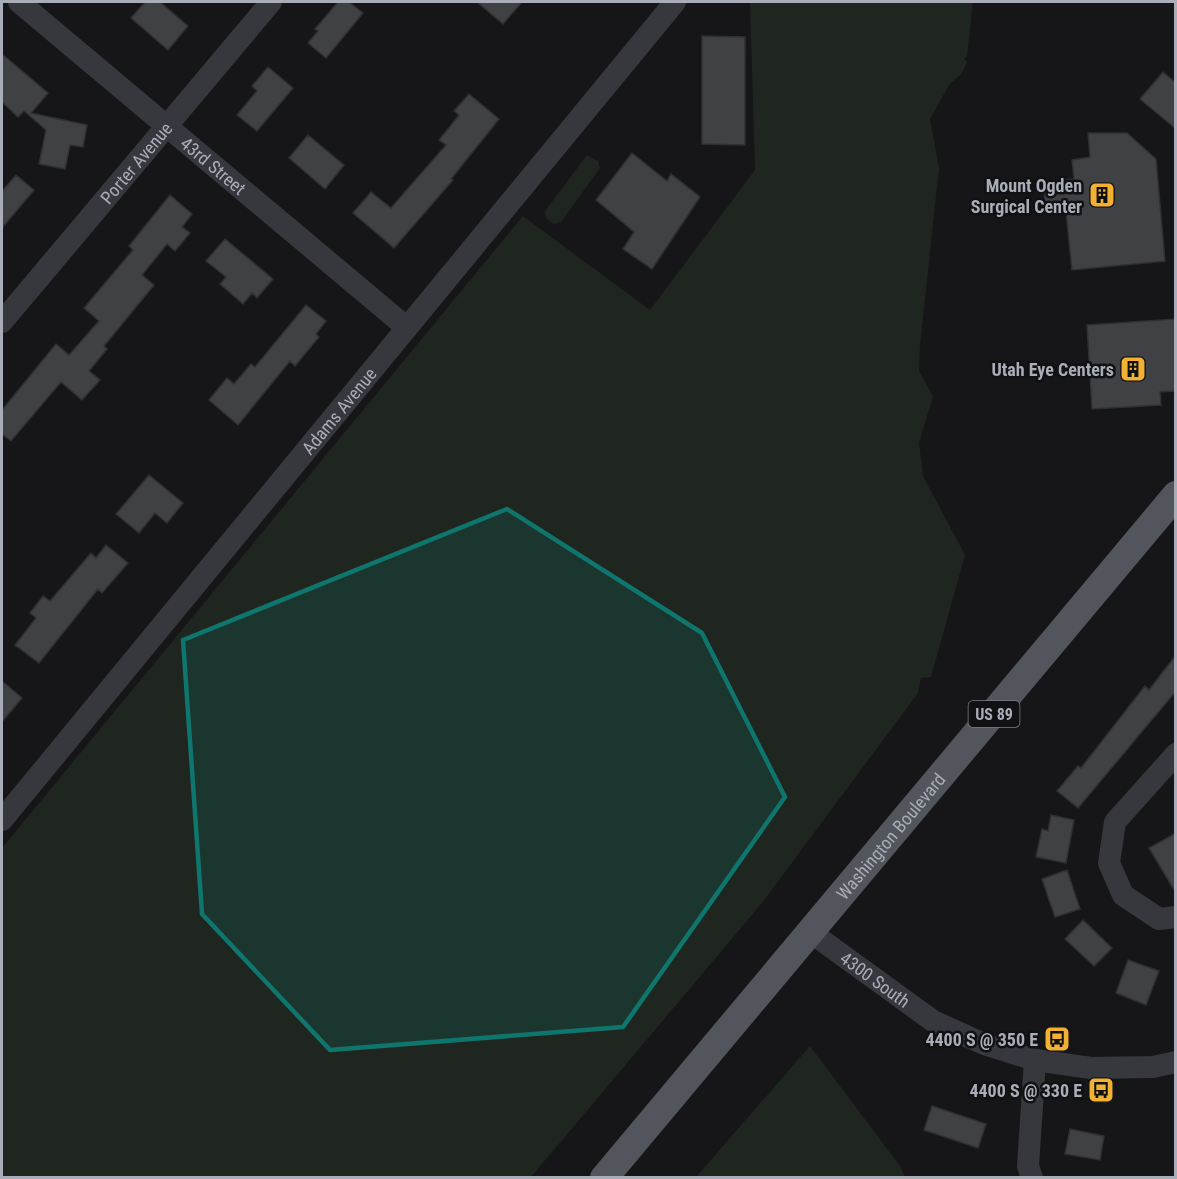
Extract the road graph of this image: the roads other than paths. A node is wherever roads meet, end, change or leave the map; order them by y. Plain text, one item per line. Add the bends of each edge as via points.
1 (19, 2) edge
2 (271, 2) edge
3 (675, 2) edge
4 (166, 125) junction
5 (2, 322) edge
6 (406, 327) junction
7 (1176, 495) edge
8 (1176, 754) edge
9 (5, 808) edge
10 (1176, 916) edge
11 (809, 931) junction
12 (1035, 1060) junction
13 (1176, 1062) edge
14 (604, 1178) edge
15 (1032, 1178) edge

1 - 4 street, 43rd Street
2 - 4 street, Porter Avenue
3 - 6 street, Adams Avenue
4 - 5 street, Porter Avenue
4 - 6 street, 43rd Street
6 - 9 street, Adams Avenue
7 - 11 main road, Washington Boulevard / US 89
8 - 10 street via 1115,822 1109,863 1123,895 1159,919
11 - 12 street, 4300 South via 933,1021 984,1044
11 - 14 main road, Washington Boulevard / US 89
12 - 13 street, 4300 South via 1091,1068 1153,1067
12 - 15 street via 1028,1166

